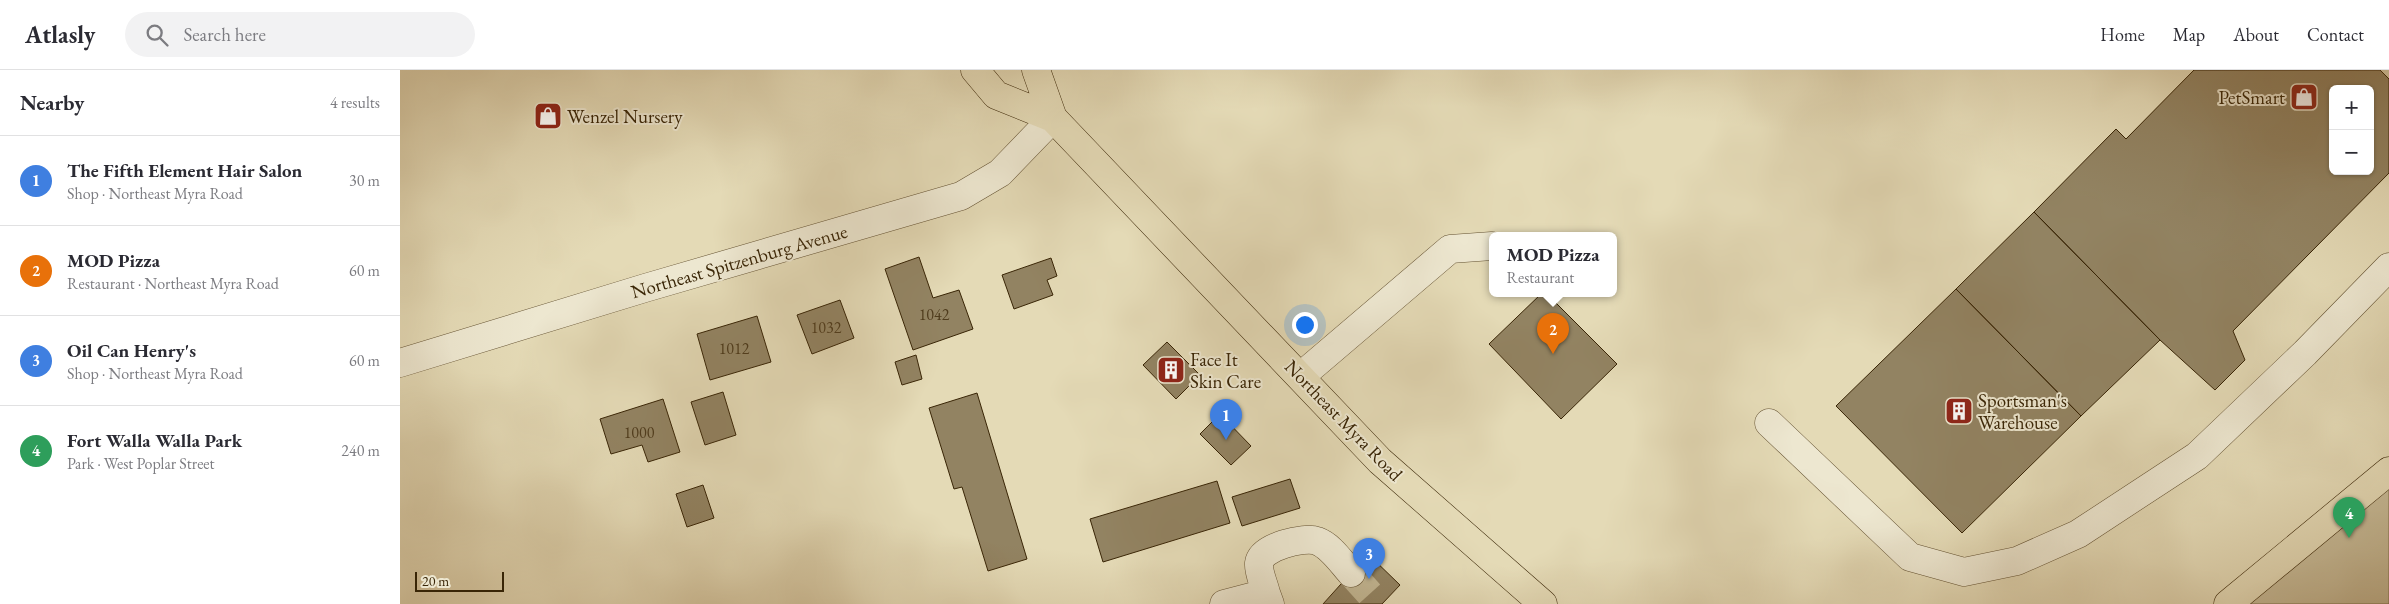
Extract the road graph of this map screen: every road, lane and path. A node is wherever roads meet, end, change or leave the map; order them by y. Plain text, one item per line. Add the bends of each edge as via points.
1 (975, 70) edge
2 (1036, 70) edge
3 (1053, 118) junction
4 (1489, 246) edge
5 (2389, 267) edge
6 (400, 363) edge
7 (1301, 376) junction
8 (1769, 423) dead end
9 (2389, 471) edge
10 (1351, 573) tunnel mouth
11 (1268, 599) edge
12 (1224, 604) edge
13 (1543, 604) edge
14 (2228, 604) edge

1 - 3 main road, Northeast Myra Road via 996,95
2 - 3 main road, Northeast Myra Road
3 - 6 street, Northeast Spitzenburg Avenue via 1000,173 961,196
3 - 7 main road, Northeast Myra Road
4 - 7 street via 1450,249
5 - 8 street via 2305,354 2197,456 2078,534 2017,561 1964,572 1910,557
7 - 13 main road, Northeast Myra Road via 1380,462
9 - 14 main road
10 - 11 street via 1330,549 1316,541 1305,540 1271,548 1261,556 1259,564
11 - 12 street

